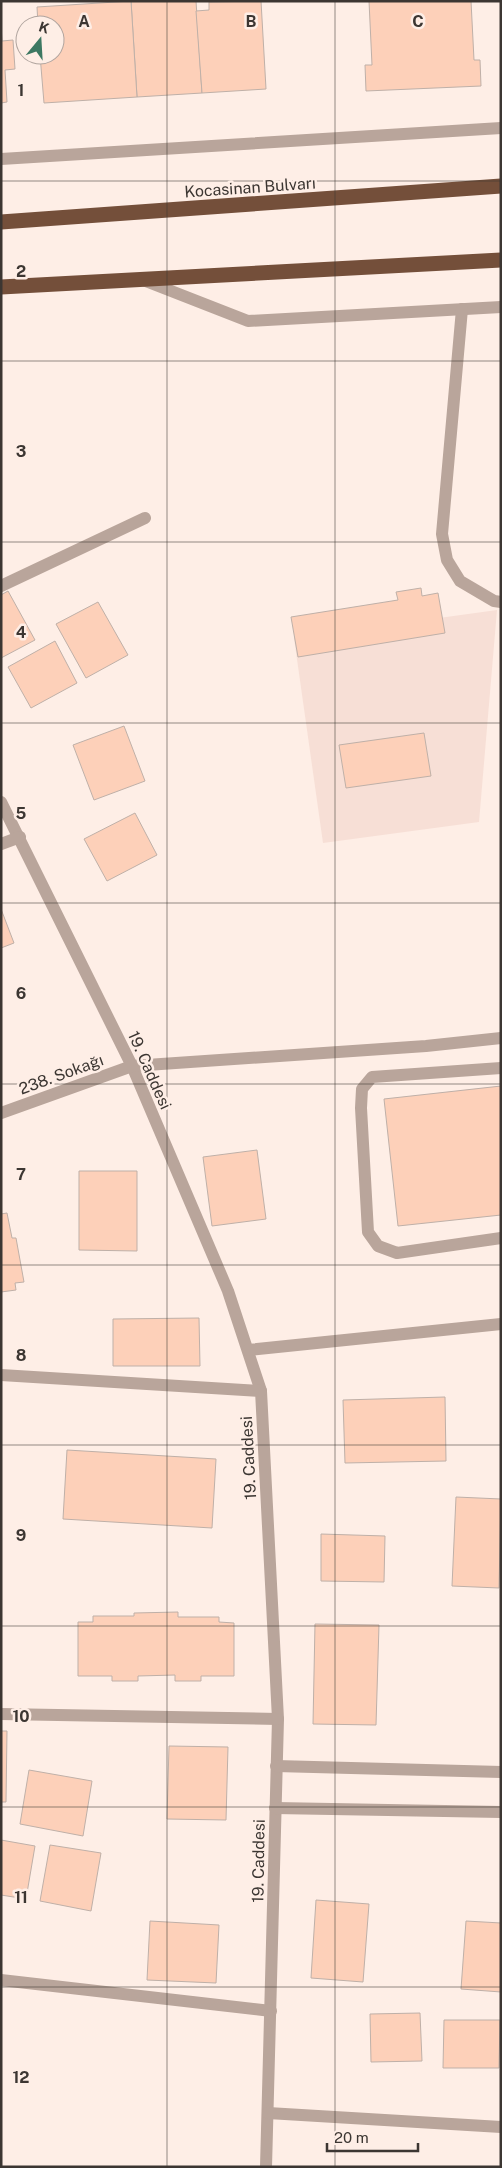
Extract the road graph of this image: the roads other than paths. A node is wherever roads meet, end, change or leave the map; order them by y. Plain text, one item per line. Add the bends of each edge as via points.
1 (501, 128) edge
2 (1, 159) edge
3 (501, 186) edge
4 (1, 222) edge
5 (501, 260) edge
6 (143, 280) junction
7 (1, 288) edge
8 (501, 307) edge
9 (462, 309) junction
10 (145, 518) dead end
11 (1, 586) edge
12 (501, 602) edge
13 (1, 802) edge
14 (20, 837) junction
15 (1, 844) edge
16 (501, 1038) edge
17 (132, 1066) junction
18 (501, 1068) edge
19 (1, 1113) edge
20 (501, 1238) edge
21 (501, 1324) edge
22 (248, 1350) junction
23 (1, 1374) edge
24 (261, 1391) junction
25 (1, 1714) edge
26 (278, 1719) junction
27 (276, 1766) junction
28 (501, 1772) edge
29 (275, 1808) junction
30 (501, 1812) edge
31 (1, 1980) edge
32 (270, 2011) junction
33 (268, 2113) junction
34 (501, 2127) edge
35 (266, 2167) edge

1 - 2 street
3 - 4 highway, Kocasinan Bulvarı
5 - 6 highway
6 - 7 highway
6 - 9 street via 248,322
8 - 9 street
9 - 12 street via 442,534 446,560 460,581
10 - 11 street
13 - 14 street, 19. Caddesi
14 - 15 street
14 - 17 street, 19. Caddesi
16 - 17 street, 238. Sokağı via 416,1047
17 - 19 street, 238. Sokağı
17 - 22 street, 19. Caddesi via 228,1291
18 - 20 street via 372,1077 362,1089 361,1108 368,1232 378,1246 398,1252
21 - 22 street
22 - 24 street, 19. Caddesi
23 - 24 street
24 - 26 street, 19. Caddesi
25 - 26 street
26 - 27 street, 19. Caddesi
27 - 28 street
27 - 29 street, 19. Caddesi
29 - 30 street
29 - 32 street, 19. Caddesi
31 - 32 street
32 - 33 street, 19. Caddesi
33 - 34 street
33 - 35 street, 19. Caddesi

